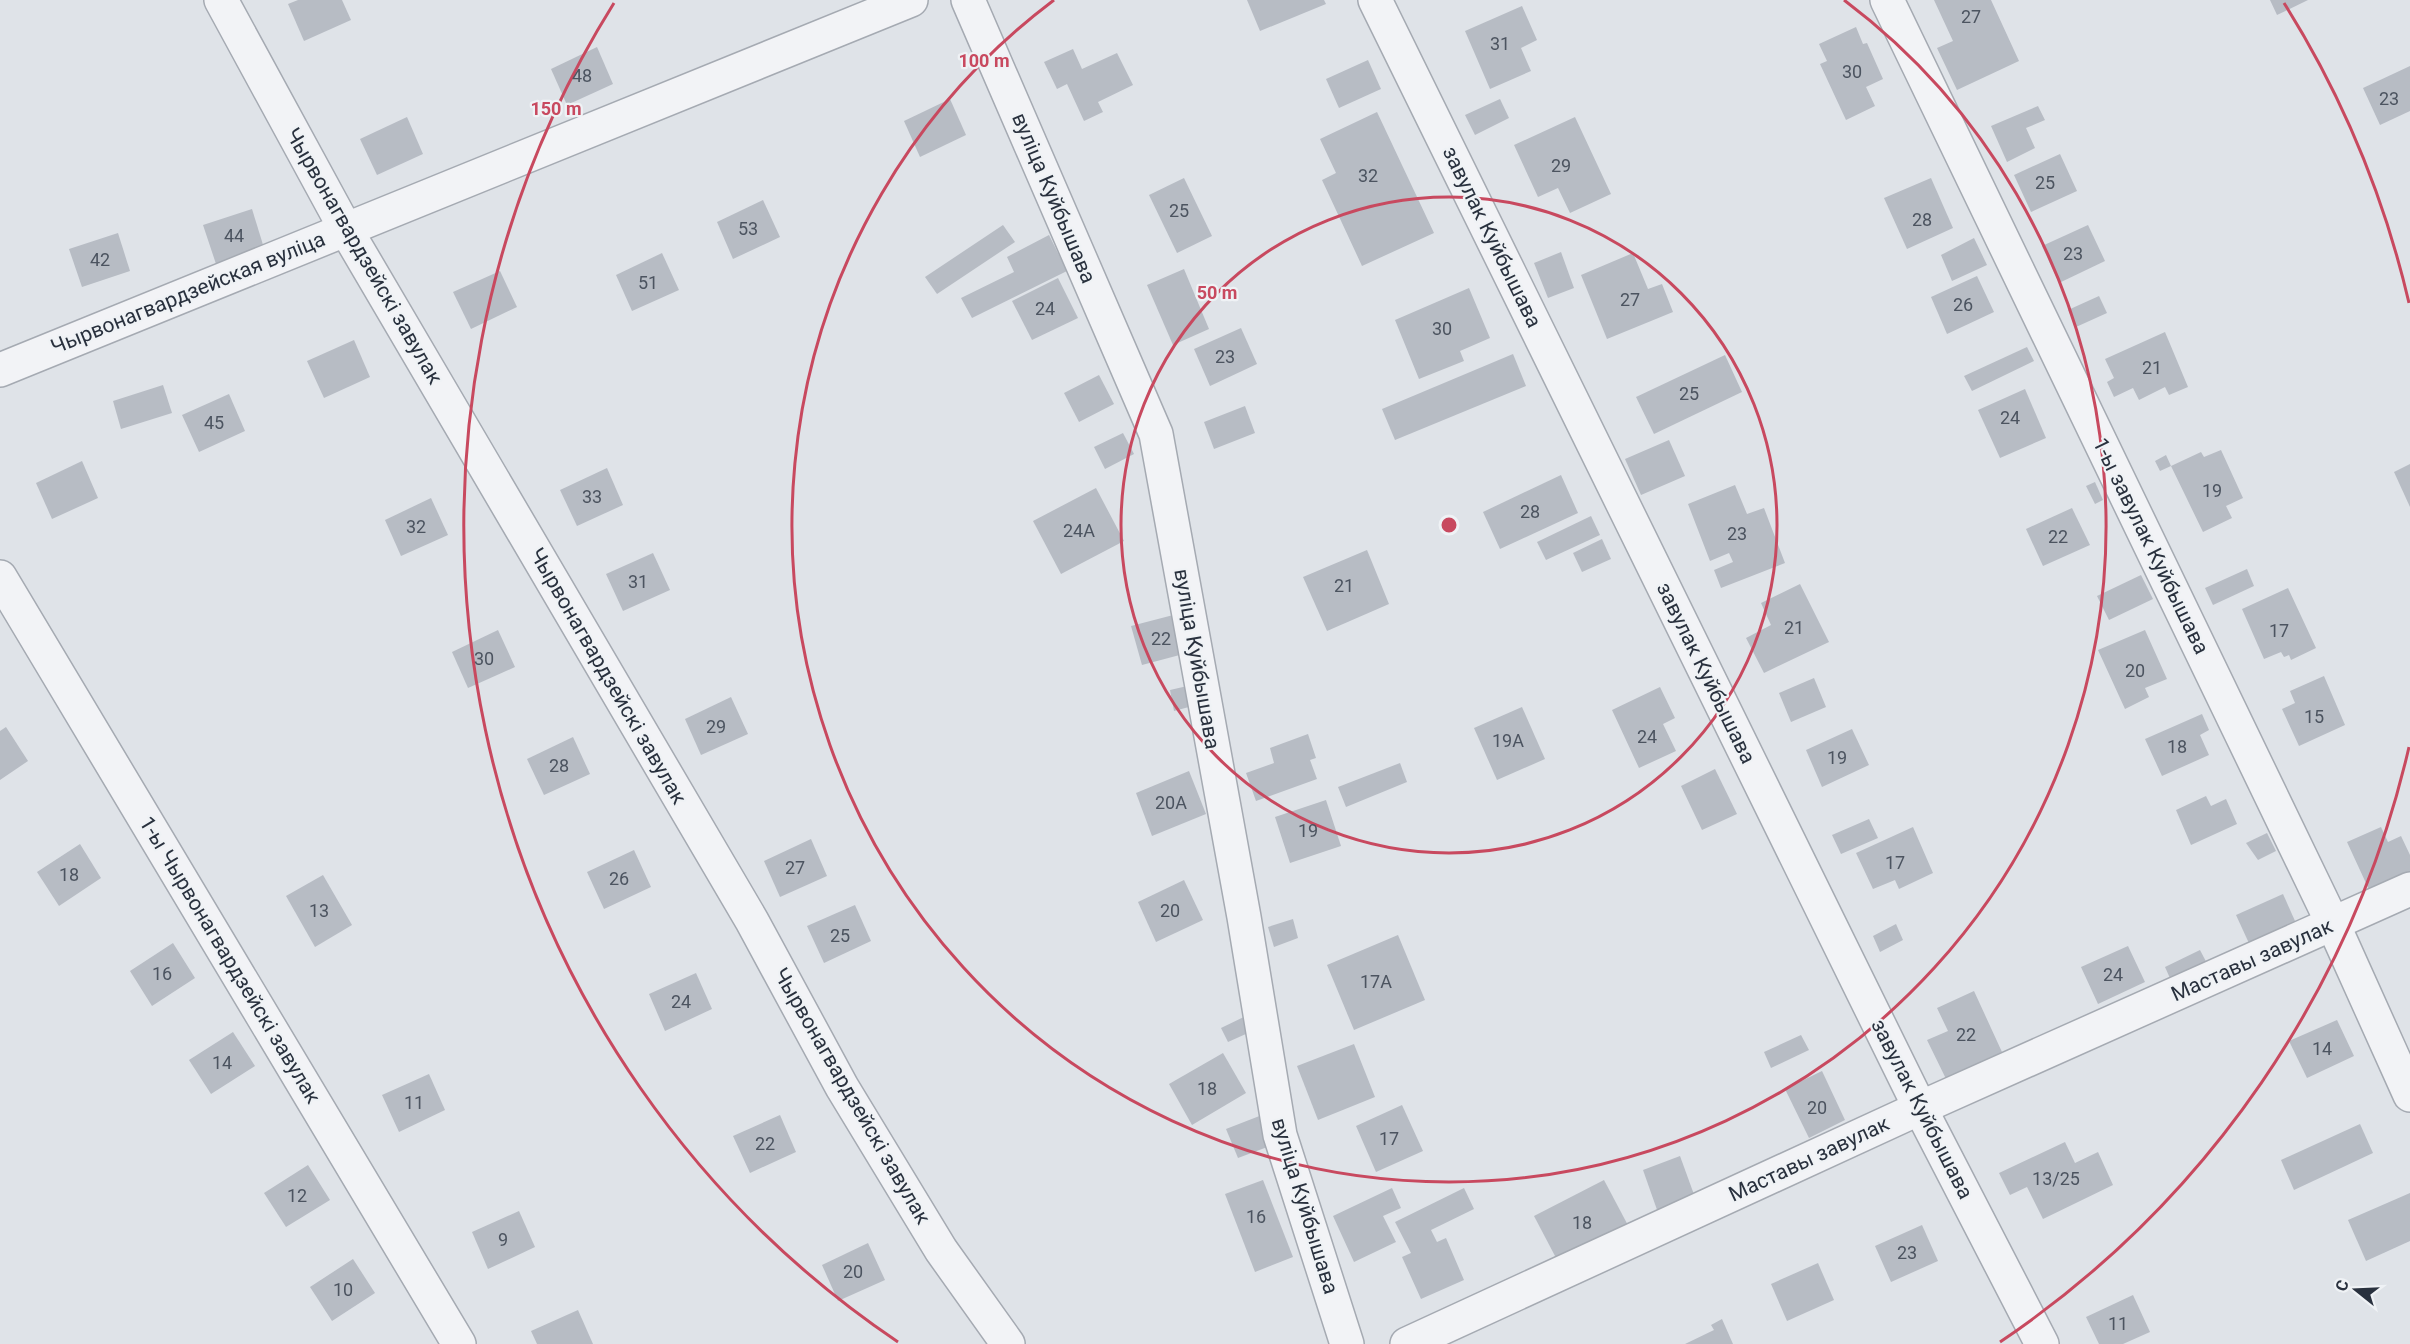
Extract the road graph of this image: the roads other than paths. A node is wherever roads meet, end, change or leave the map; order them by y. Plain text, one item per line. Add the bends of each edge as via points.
1 (221, 0) edge
2 (911, 0) edge
3 (968, 0) edge
4 (1375, 0) edge
5 (1887, 0) edge
6 (345, 228) junction
7 (0, 370) edge
8 (0, 576) edge
9 (2410, 889) edge
10 (2333, 924) junction
11 (2410, 1095) edge
12 (1920, 1108) junction
13 (459, 1344) edge
14 (1008, 1344) edge
15 (1347, 1344) edge
16 (1407, 1344) edge
17 (2042, 1344) edge

1 - 6 street, Чырвонагвардзейскі завулак
2 - 6 street, Чырвонагвардзейская вуліца
3 - 15 street, вуліца Куйбышава via 1156,434 1280,1135
4 - 12 street, завулак Куйбышава
5 - 10 street, 1-ы завулак Куйбышава
6 - 7 street, Чырвонагвардзейская вуліца
6 - 14 street, Чырвонагвардзейскі завулак via 752,921 842,1087 941,1250
8 - 13 street, 1-ы Чырвонагвардзейскі завулак
9 - 10 street, Маставы завулак
10 - 11 street, 1-ы завулак Куйбышава
10 - 12 street, Маставы завулак
12 - 16 street, Маставы завулак
12 - 17 street, завулак Куйбышава

